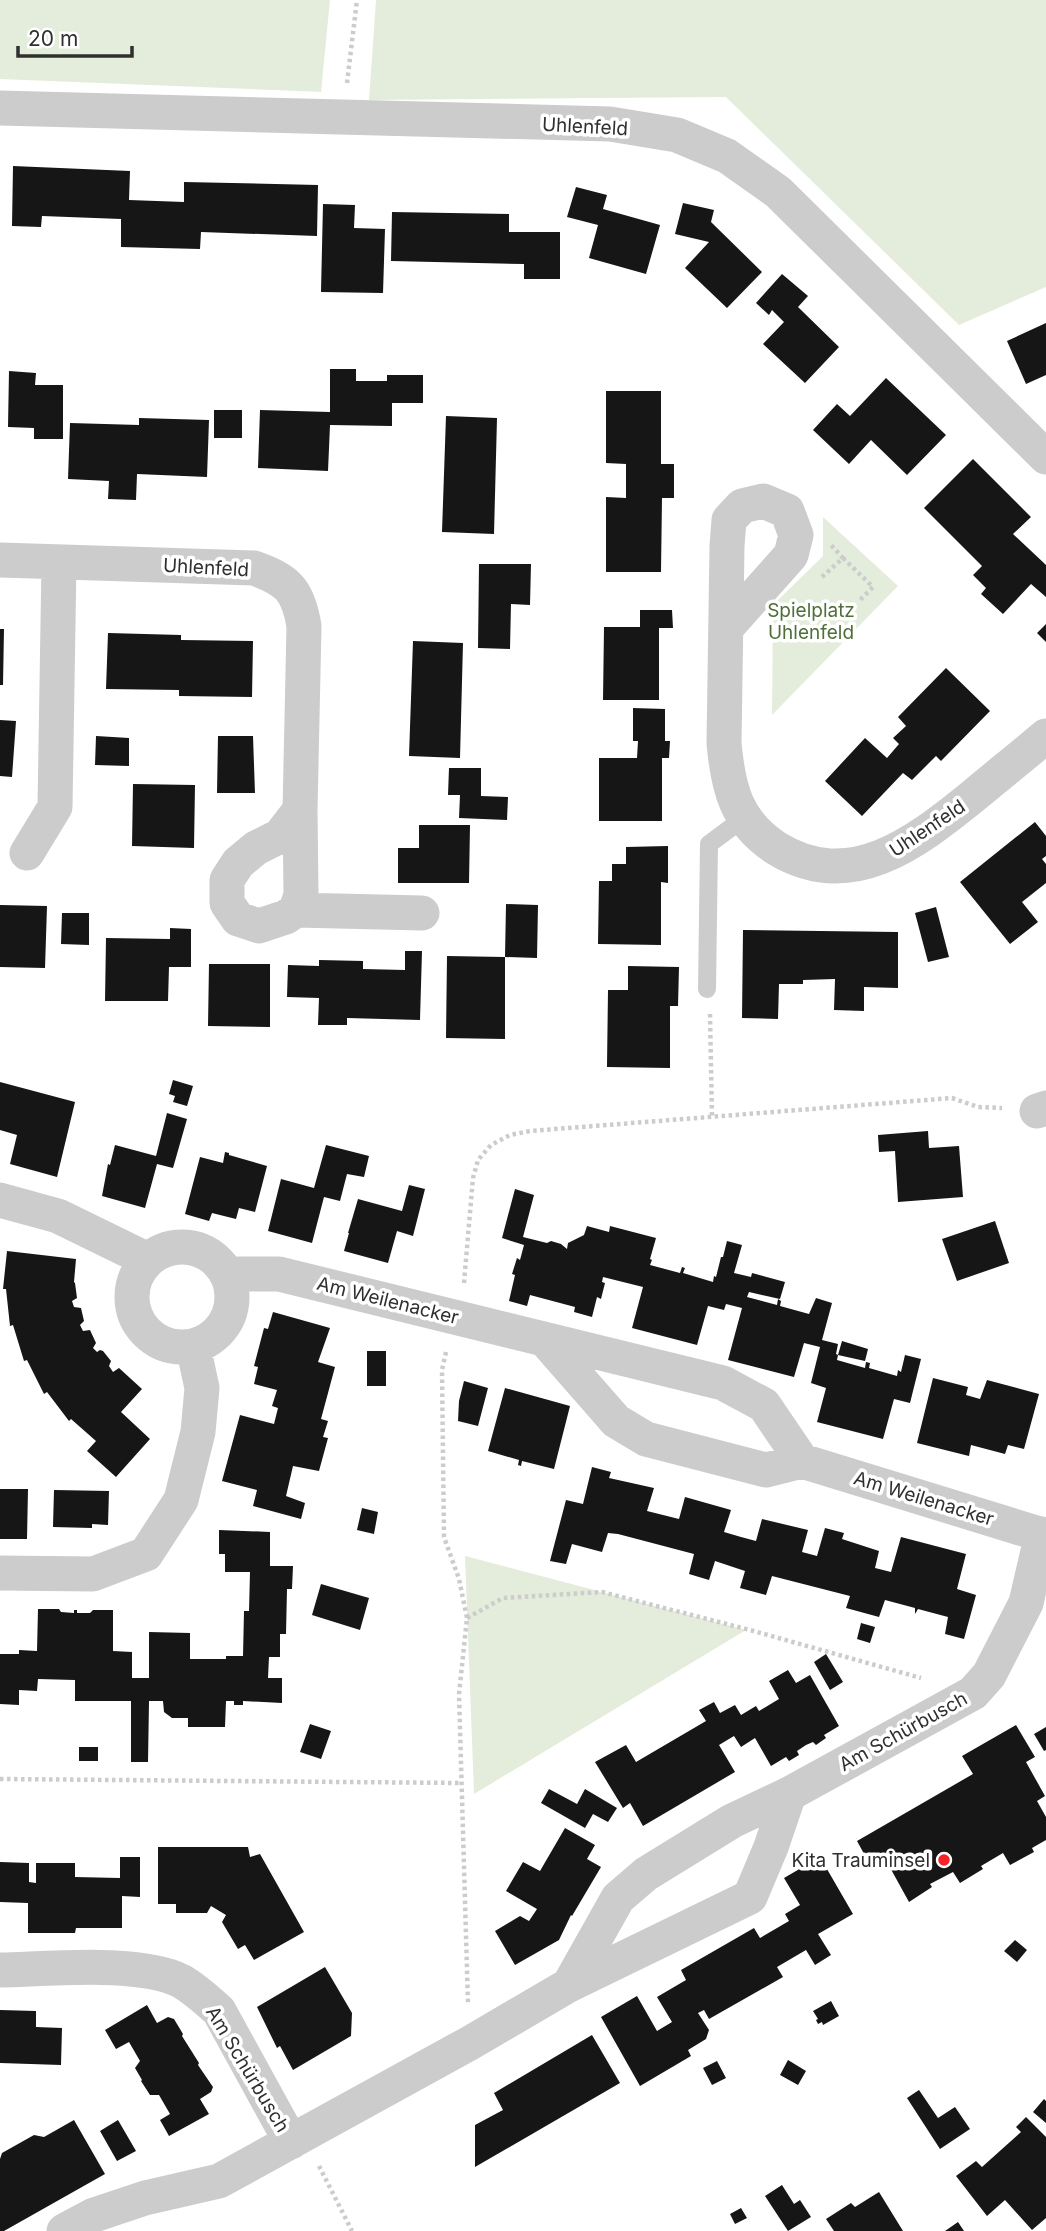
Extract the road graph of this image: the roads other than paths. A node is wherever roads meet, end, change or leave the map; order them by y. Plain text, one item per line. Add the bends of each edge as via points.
1 (0, 108) edge
2 (1046, 457) edge
3 (0, 560) edge
4 (59, 562) junction
5 (726, 628) dead end
6 (1046, 736) edge
7 (300, 810) junction
8 (744, 818) junction
9 (27, 853) dead end
10 (296, 910) junction
11 (422, 914) dead end
12 (708, 997) road end
13 (0, 1200) edge
14 (148, 1260) junction
15 (227, 1274) junction
16 (546, 1341) junction
17 (193, 1346) junction
18 (802, 1461) junction
19 (1044, 1535) edge
20 (0, 1573) edge
21 (789, 1794) junction
22 (0, 1970) edge
23 (569, 1985) junction
24 (297, 2139) junction
25 (64, 2231) edge

1 - 2 street, Uhlenfeld via 610,124 677,135 727,156 778,192
3 - 4 street, Uhlenfeld
4 - 7 street, Uhlenfeld via 254,568 275,575 292,589 304,626
4 - 9 street via 55,807
5 - 8 street, Uhlenfeld via 726,771
6 - 8 street, Uhlenfeld via 918,839 887,856 851,865 818,865 790,856 764,840
7 - 10 street, Uhlenfeld via 301,895
7 - 10 street via 280,836 256,848 227,880 227,903 238,919 259,926
8 - 12 lane via 709,844
10 - 11 street
13 - 14 street via 58,1216
14 - 15 street via 160,1251 191,1247 205,1251
14 - 17 street via 132,1288 137,1320 161,1343
15 - 16 street, Am Weilenacker via 279,1274
15 - 17 street via 232,1288 228,1318 214,1336
16 - 18 street, Am Weilenacker via 723,1383 764,1405
16 - 18 street, Am Weilenacker via 616,1421 646,1439 766,1469
17 - 20 street via 202,1388 198,1432 181,1500 146,1554 93,1574
18 - 19 street, Am Weilenacker
19 - 21 street, Am Schürbusch via 1026,1603 989,1675 972,1693
21 - 23 street, Am Schürbusch via 733,1821 627,1890 618,1898
21 - 23 street, Am Schürbusch via 750,1897
22 - 24 street, Am Schürbusch via 115,1968 180,1980 219,2011
23 - 24 street, Am Schürbusch
24 - 25 street, Am Schürbusch via 219,2181 145,2198

